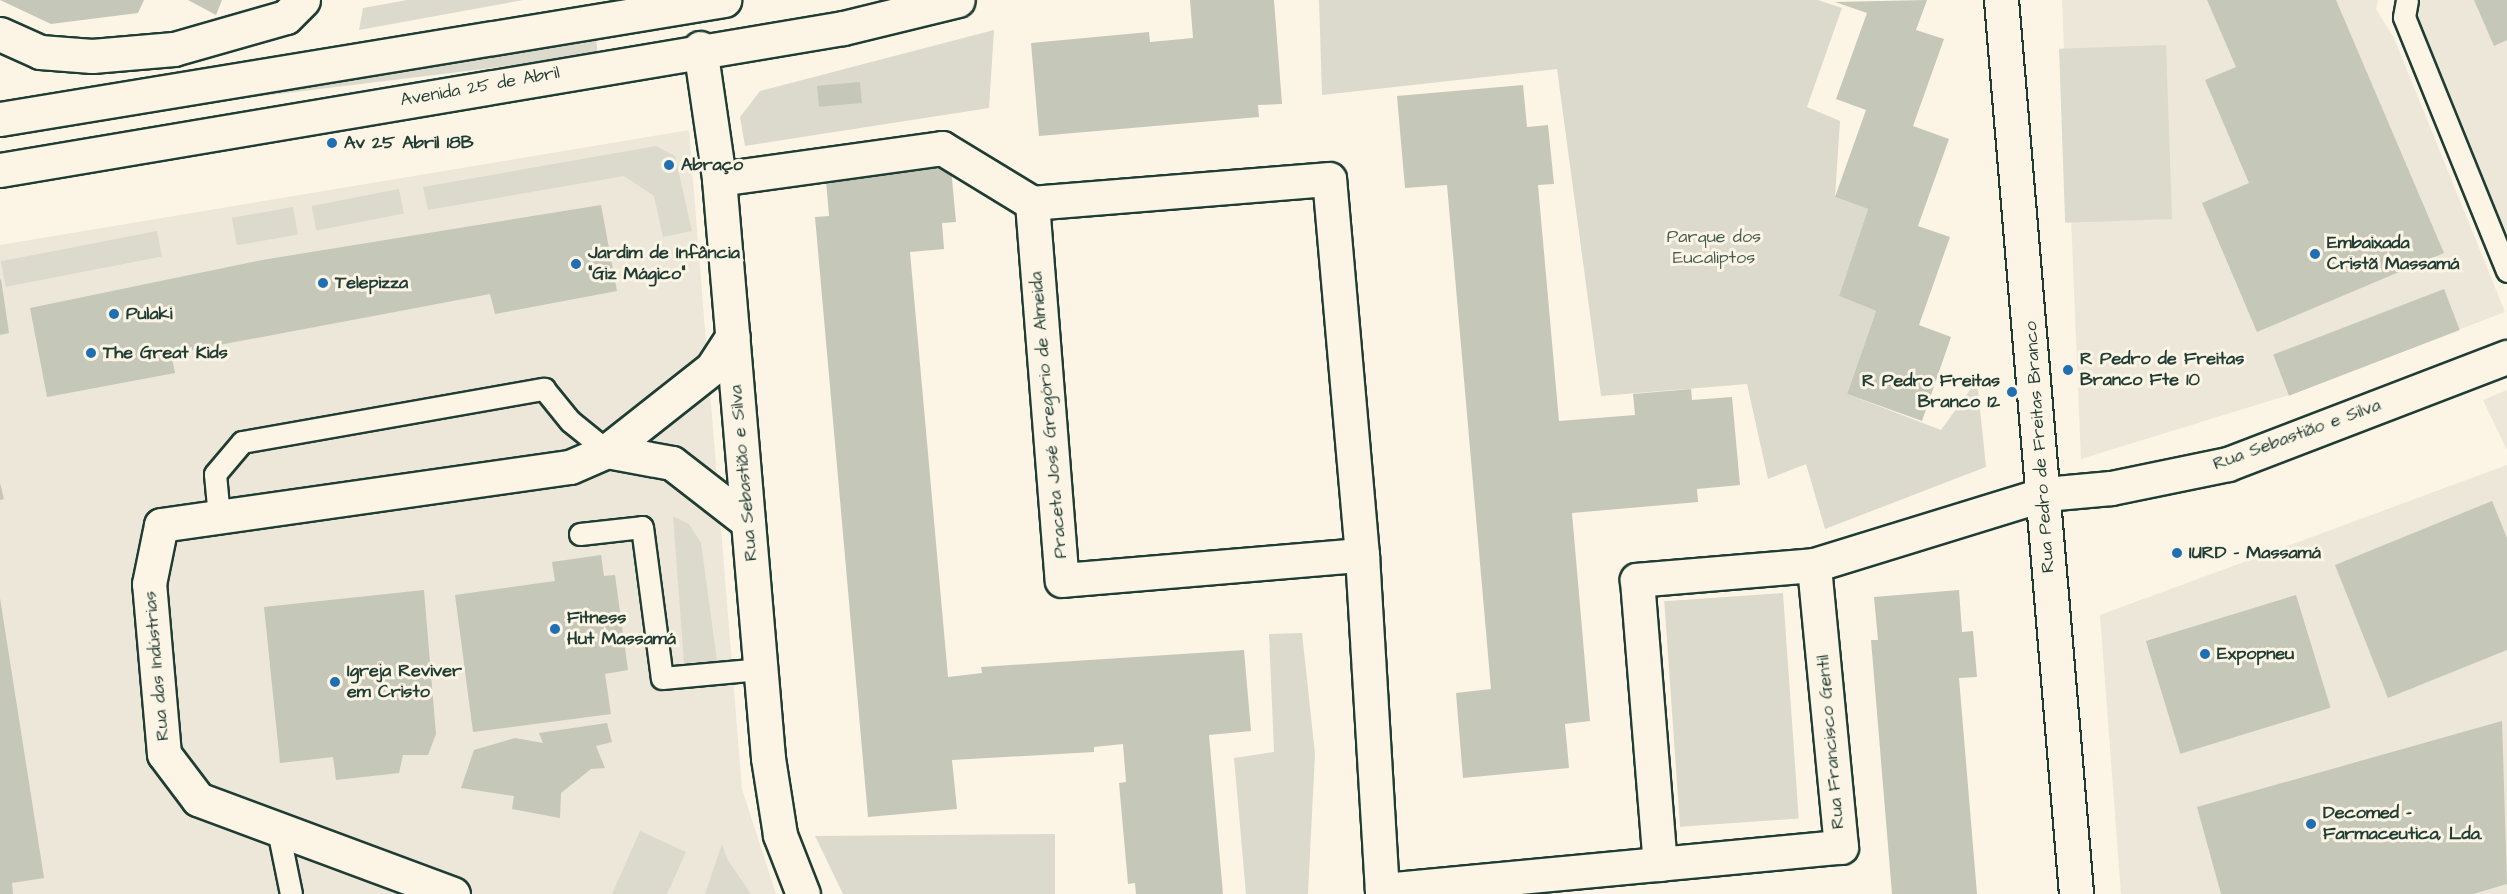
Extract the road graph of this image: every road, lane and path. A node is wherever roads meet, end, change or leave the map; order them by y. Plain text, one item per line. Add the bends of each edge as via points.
1 (303, 0) edge
2 (724, 0) edge
3 (958, 0) edge
4 (2001, 0) edge
5 (2407, 0) edge
6 (0, 33) edge
7 (700, 48) junction
8 (0, 119) edge
9 (0, 170) edge
10 (720, 179) junction
11 (1032, 203) junction
12 (2507, 271) edge
13 (733, 336) junction
14 (2507, 357) edge
15 (607, 451) junction
16 (2045, 494) junction
17 (219, 517) junction
18 (748, 522) junction
19 (580, 534) dead end
20 (1362, 555) junction
21 (1814, 565) junction
22 (760, 669) junction
23 (278, 830) junction
24 (1660, 864) junction
25 (1382, 892) edge
26 (291, 894) edge
27 (453, 894) edge
28 (803, 894) edge
29 (2076, 894) edge

1 - 6 street via 286,17 174,49 92,56 40,52
2 - 8 street
3 - 7 street, Avenida 25 de Abril via 843,28
4 - 16 street, Rua Pedro de Freitas Branco
5 - 12 lane via 2404,17
7 - 9 street, Avenida 25 de Abril
7 - 10 street, Rua Sebastião e Silva
10 - 11 street via 942,148
10 - 13 street, Rua Sebastião e Silva
11 - 20 street via 1329,179
11 - 20 street, Praceta José Gregório de Almeida via 1062,580
13 - 15 street, Rua das Indústrias via 712,368
13 - 18 street, Rua Sebastião e Silva
14 - 16 street, Rua Sebastião e Silva via 2228,464 2111,488
15 - 17 street, Rua das Indústrias via 570,467
15 - 17 lane via 570,421 544,390 521,393 242,442 215,474
15 - 18 street via 672,463
16 - 21 street
16 - 29 street, Rua Pedro de Freitas Branco
17 - 23 street, Rua das Indústrias via 161,525 149,584 164,754 198,799
18 - 22 street, Rua Sebastião e Silva
19 - 22 lane via 642,527 662,678
20 - 25 street
21 - 24 street via 1637,580
21 - 24 street, Rua Francisco Gentil via 1841,847
22 - 28 street, Rua Sebastião e Silva via 780,835
23 - 26 lane
23 - 27 street, Rua das Indústrias
24 - 25 street, Rua Francisco Gentil

